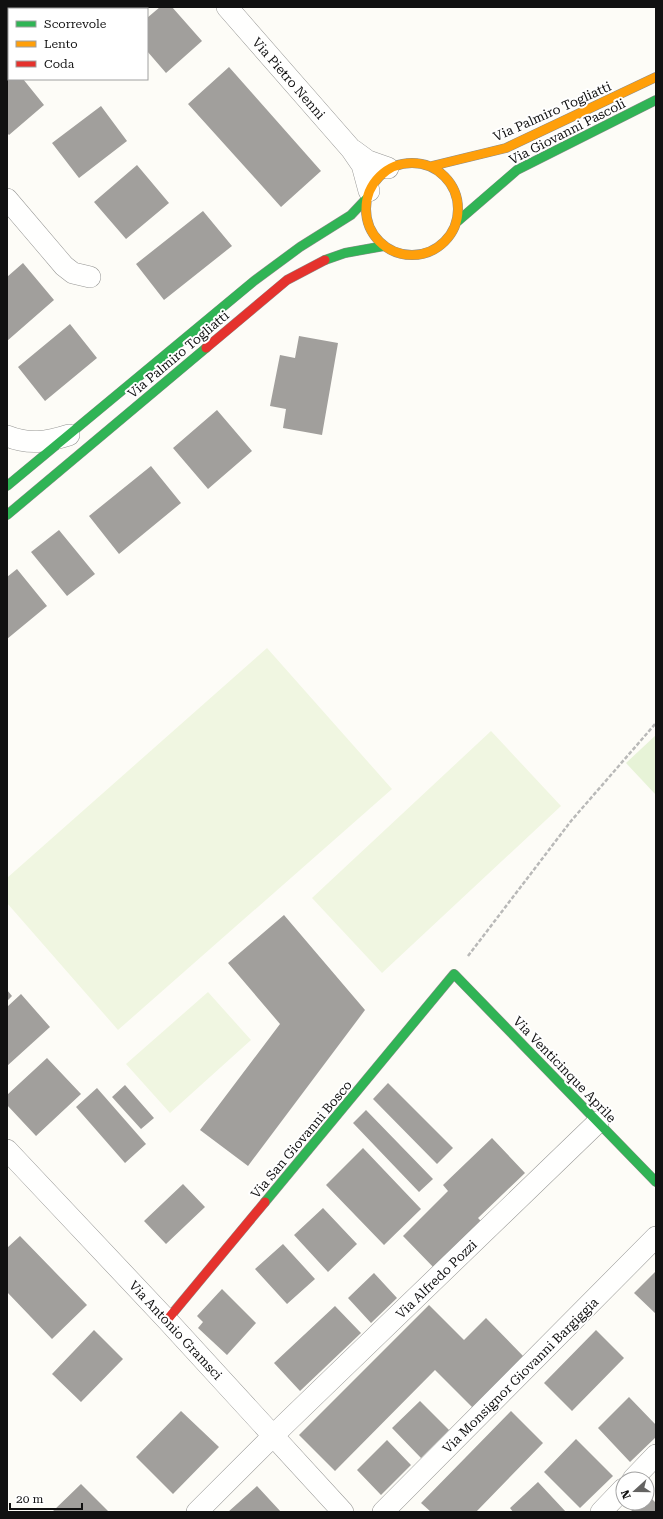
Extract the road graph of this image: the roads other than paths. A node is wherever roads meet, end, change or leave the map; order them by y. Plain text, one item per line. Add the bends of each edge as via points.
1 (227, 7) edge
2 (656, 77) edge
3 (656, 100) edge
4 (351, 149) junction
5 (432, 166) junction
6 (388, 168) junction
7 (368, 195) junction
8 (7, 199) edge
9 (458, 221) junction
10 (384, 246) junction
11 (90, 277) dead end
12 (69, 435) junction
13 (7, 436) edge
14 (7, 486) edge
15 (7, 515) edge
16 (454, 974) joint
17 (598, 1122) junction
18 (7, 1150) edge
19 (656, 1182) edge
20 (656, 1237) edge
21 (167, 1320) junction
22 (274, 1435) junction
23 (656, 1455) edge
24 (641, 1471) edge
25 (615, 1497) edge
26 (197, 1512) edge
27 (343, 1512) edge
28 (383, 1512) edge
29 (601, 1512) edge

1 - 4 street, Via Pietro Nenni
2 - 5 street, Via Palmiro Togliatti via 506,148
3 - 9 street, Via Giovanni Pascoli via 517,170
4 - 6 street, Via Pietro Nenni via 368,161
4 - 7 street, Via Pietro Nenni via 362,165
5 - 6 street via 410,162
5 - 9 street via 452,183 457,195
6 - 7 street via 377,178
7 - 10 street via 366,212 369,224
7 - 12 street, Via Palmiro Togliatti via 351,215 300,247 254,281
8 - 11 street via 64,266 73,273
9 - 10 street via 446,241 427,253 397,253
10 - 15 street, Via Palmiro Togliatti via 328,257 287,280
12 - 13 street via 27,443
12 - 14 street, Via Palmiro Togliatti
16 - 17 street, Via Venticinque Aprile
16 - 21 street, Via San Giovanni Bosco
17 - 19 street, Via Venticinque Aprile
17 - 22 street, Via Alfredo Pozzi
18 - 21 street, Via Antonio Gramsci
20 - 28 street, Via Monsignor Giovanni Bargiggia
21 - 22 street, Via Antonio Gramsci
22 - 26 street, Via Alfredo Pozzi
22 - 27 street, Via Antonio Gramsci
23 - 24 street
25 - 29 street

